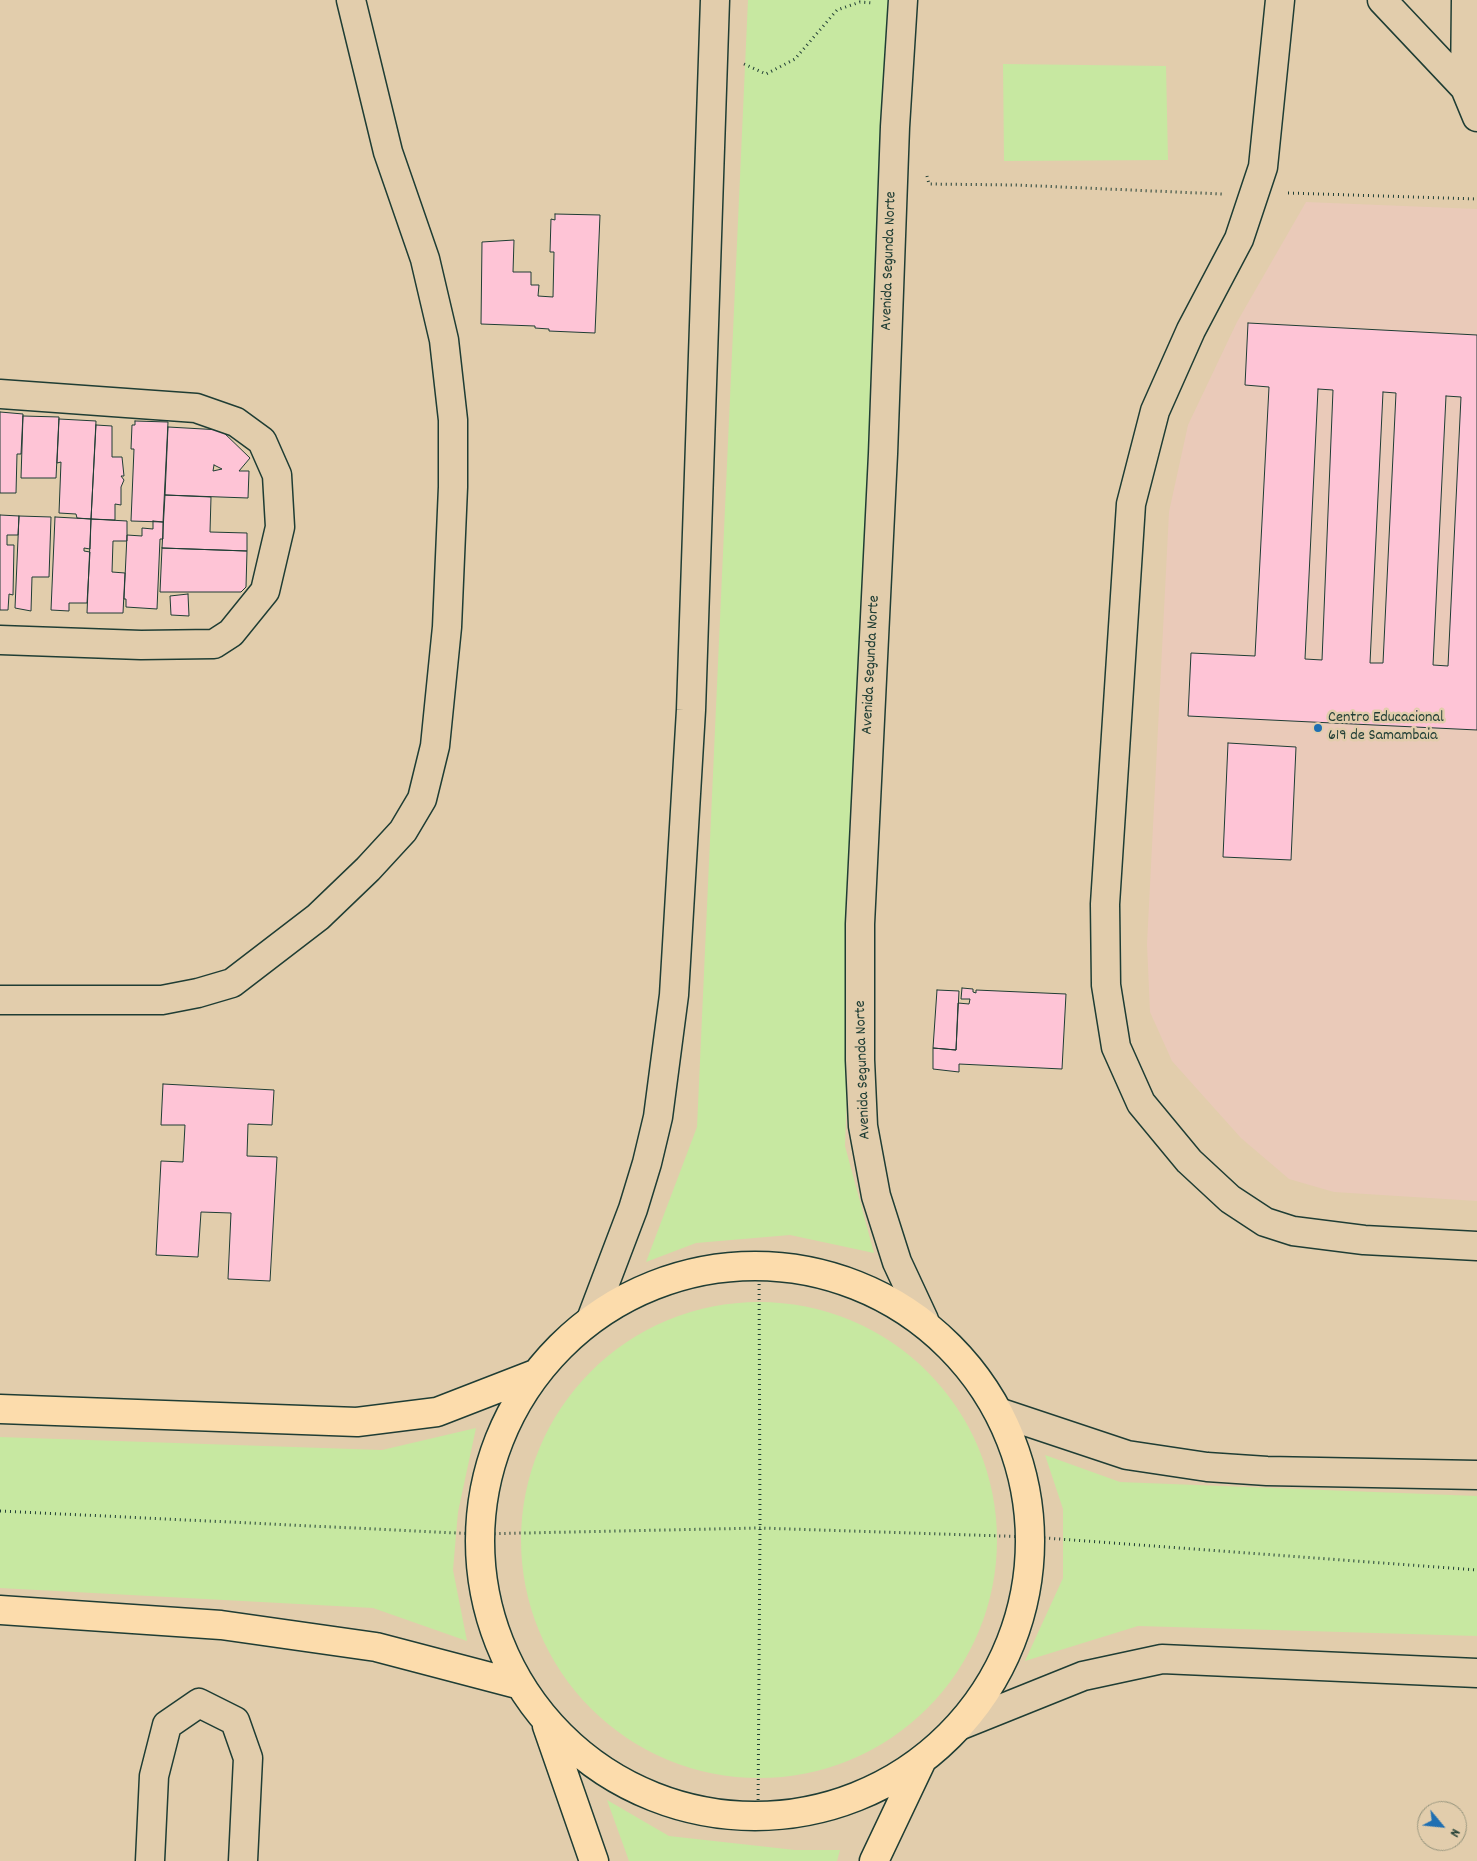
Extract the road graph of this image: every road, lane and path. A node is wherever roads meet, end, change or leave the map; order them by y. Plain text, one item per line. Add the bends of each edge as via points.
1 (351, 0) edge
2 (715, 0) edge
3 (1280, 0) edge
4 (1382, 0) edge
5 (1466, 0) edge
6 (903, 2) edge
7 (714, 50) junction
8 (1465, 88) junction
9 (1477, 117) edge
10 (924, 170) dead end
11 (1253, 195) junction
12 (1477, 200) edge
13 (0, 394) edge
14 (0, 640) edge
15 (0, 1000) edge
16 (1477, 1246) edge
17 (759, 1263) junction
18 (592, 1317) junction
19 (924, 1320) junction
20 (534, 1374) junction
21 (1, 1405) edge
22 (1001, 1414) junction
23 (1477, 1475) edge
24 (0, 1511) edge
25 (760, 1528) junction
26 (478, 1534) junction
27 (1032, 1537) junction
28 (1477, 1570) edge
29 (0, 1610) edge
30 (1477, 1672) edge
31 (516, 1684) junction
32 (961, 1725) junction
33 (548, 1726) junction
34 (921, 1762) junction
35 (758, 1815) junction
36 (150, 1861) edge
37 (243, 1861) edge
38 (594, 1861) edge
39 (874, 1861) edge

1 - 15 street via 388,152 429,277 444,340 453,420 454,487 447,627 435,746 422,799 403,831 368,870 318,917 232,983 162,1000
2 - 7 street
3 - 11 street via 1263,167
4 - 8 street
5 - 8 street
6 - 7 path via 860,2 837,10 795,60 766,74
6 - 19 street, Avenida Segunda Norte via 861,915 860,1060 863,1126 876,1196 897,1262
7 - 18 street via 691,710 674,995 658,1117 649,1154 633,1209
8 - 9 street
10 - 11 path via 930,184
11 - 12 path via 1298,193
11 - 16 street via 1239,239 1191,330 1155,411 1131,504 1105,904 1106,985 1116,1047 1141,1103 1189,1161 1230,1199 1265,1222 1293,1232
13 - 14 street via 196,408 236,422 262,441 277,476 280,527 265,591 231,633 214,644
17 - 18 main road via 672,1277
17 - 19 main road via 847,1278
17 - 25 path
18 - 20 main road
19 - 22 main road via 968,1362
20 - 21 main road via 437,1412 356,1422
20 - 26 main road via 494,1450
22 - 23 street via 1127,1455 1207,1467 1267,1472
22 - 27 main road via 1024,1474
24 - 26 path
25 - 26 path
25 - 27 path
25 - 35 path
26 - 31 main road via 487,1612
27 - 28 path
27 - 32 main road via 1024,1605 1000,1669
29 - 31 main road via 241,1627 376,1647
30 - 32 street via 1162,1659 1083,1676
31 - 33 main road
32 - 34 main road
33 - 35 main road via 629,1789 727,1818
33 - 38 main road
34 - 35 main road via 830,1808
34 - 39 main road
36 - 37 street via 154,1776 167,1725 199,1703 235,1721 248,1758

